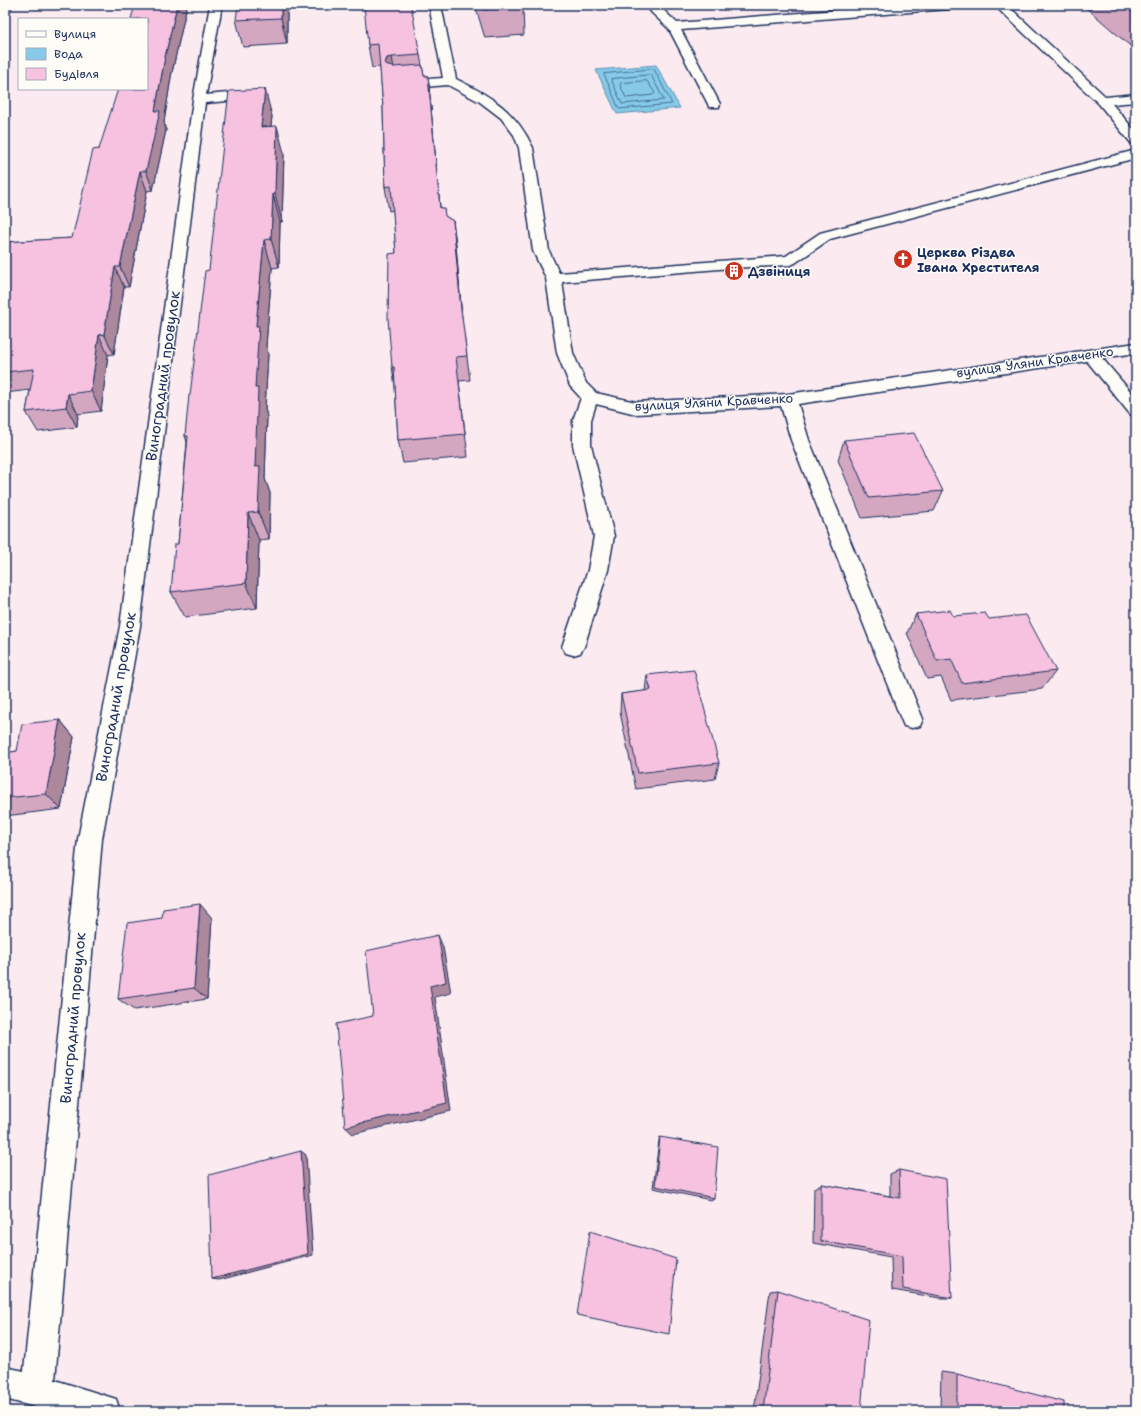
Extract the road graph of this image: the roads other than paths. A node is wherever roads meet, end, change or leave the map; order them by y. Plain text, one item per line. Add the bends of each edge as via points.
1 (216, 5) edge
2 (435, 5) edge
3 (652, 5) edge
4 (962, 5) edge
5 (1000, 5) edge
6 (908, 6) edge
7 (674, 27) junction
8 (450, 81) junction
9 (396, 85) edge
10 (239, 96) edge
11 (1136, 98) edge
12 (200, 100) junction
13 (1103, 101) junction
14 (714, 104) dead end
15 (1136, 140) edge
16 (1136, 154) edge
17 (554, 278) junction
18 (1136, 348) edge
19 (1090, 354) junction
20 (590, 397) junction
21 (788, 400) junction
22 (1136, 410) edge
23 (572, 647) dead end
24 (912, 719) dead end
25 (5, 1383) edge
26 (38, 1391) junction
27 (104, 1411) edge

1 - 12 street, Виноградний провулок
2 - 8 street
3 - 7 street
4 - 6 street
5 - 13 street
6 - 7 street
7 - 14 street
8 - 9 street
8 - 17 street via 497,108 522,135 541,251
10 - 12 street
11 - 13 street
12 - 26 street, Виноградний провулок via 130,626 90,839
13 - 15 street
16 - 17 street via 825,236 790,260
17 - 20 street via 565,353 579,386
18 - 19 street, вулиця Уляни Кравченко
19 - 21 street, вулиця Уляни Кравченко
19 - 22 street
20 - 21 street, вулиця Уляни Кравченко via 636,408
20 - 23 street via 582,420 582,445 604,536 598,570
21 - 24 street via 800,440
25 - 26 street
26 - 27 street

